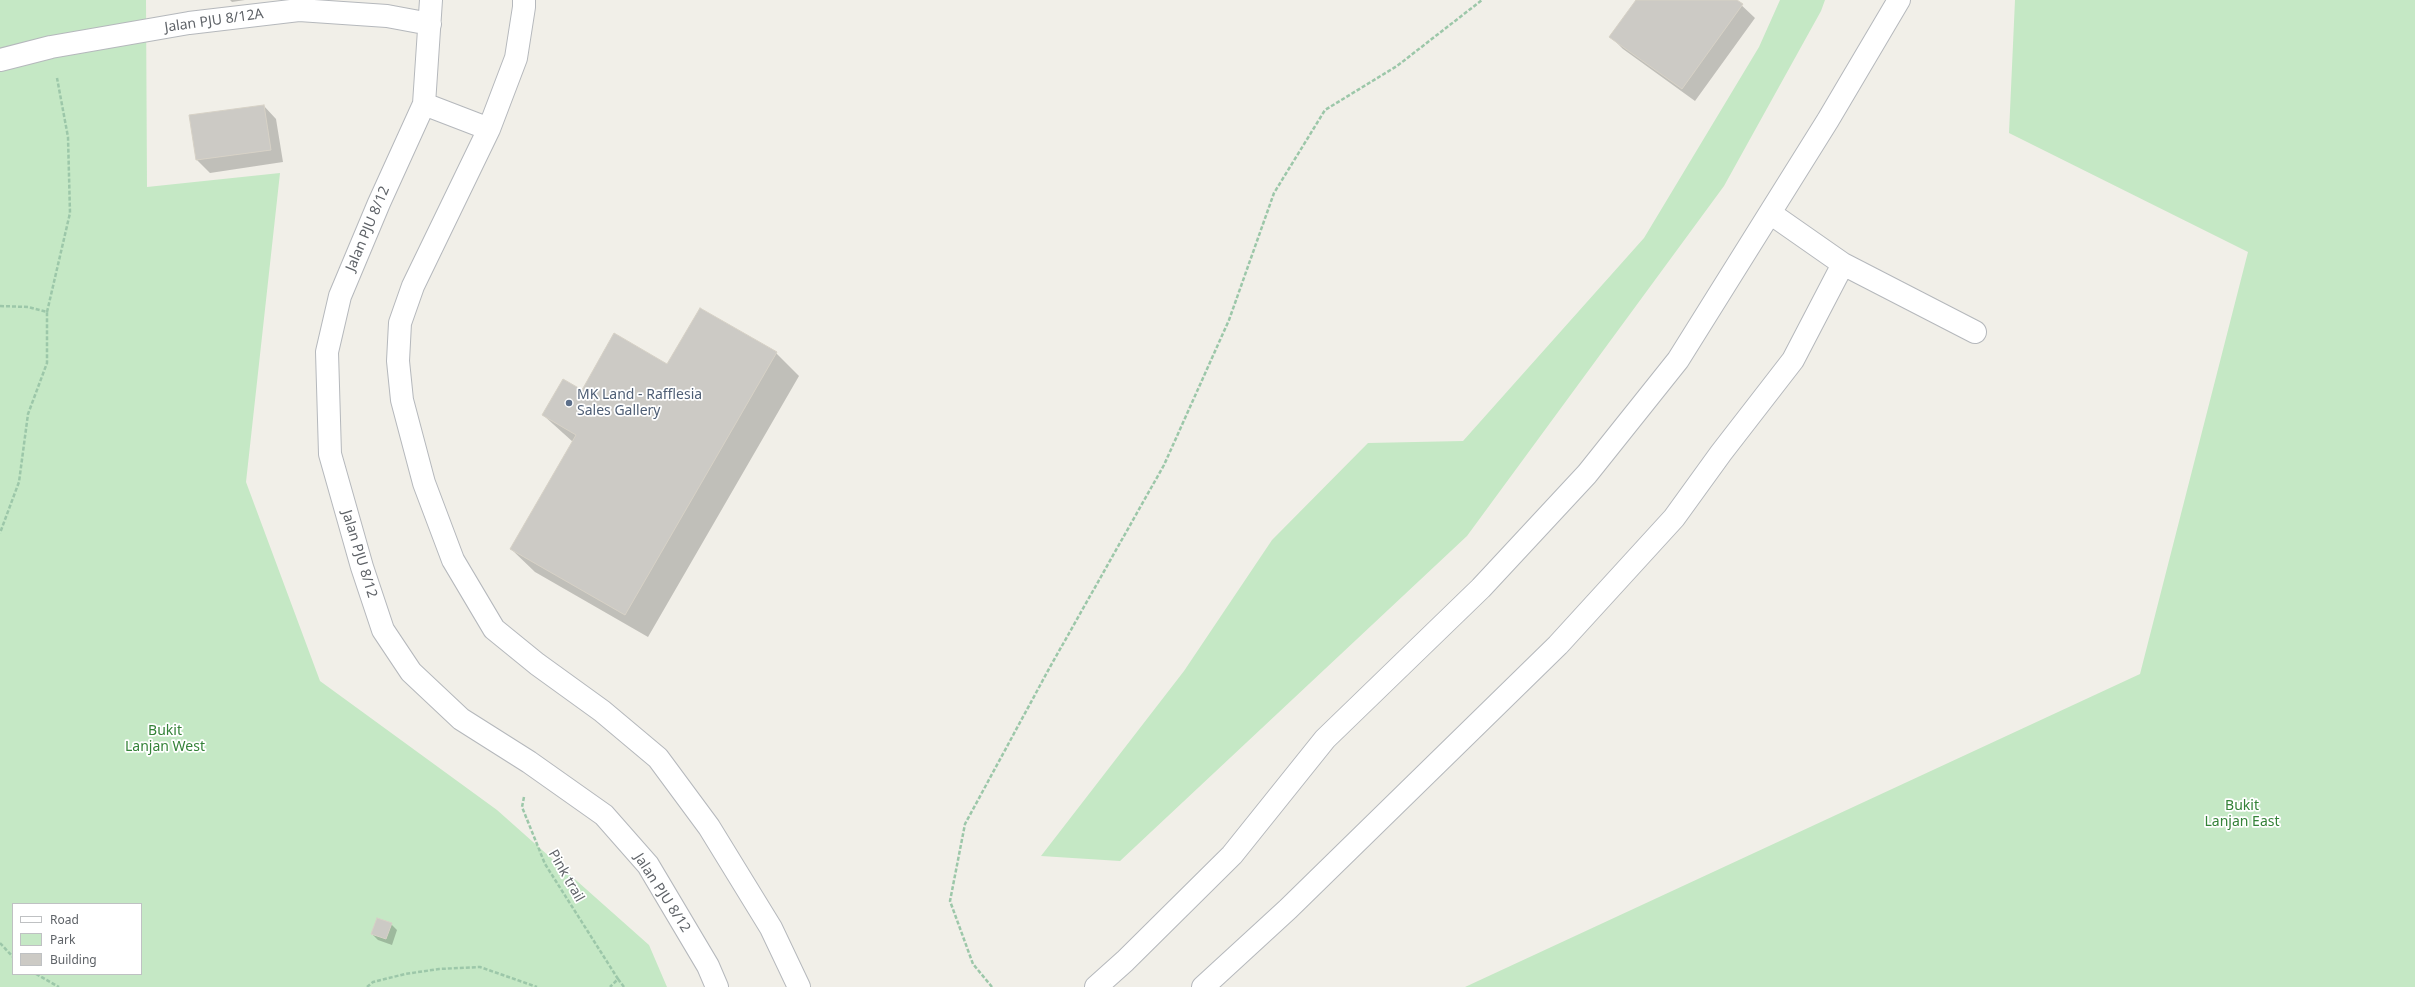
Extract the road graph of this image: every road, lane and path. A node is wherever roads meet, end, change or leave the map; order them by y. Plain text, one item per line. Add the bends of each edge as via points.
1 (431, 0) edge
2 (524, 0) edge
3 (1482, 0) edge
4 (1899, 0) edge
5 (430, 24) junction
6 (51, 47) junction
7 (0, 60) edge
8 (424, 104) junction
9 (489, 129) junction
10 (1770, 213) junction
11 (1843, 264) junction
12 (0, 306) edge
13 (48, 312) junction
14 (1976, 332) dead end
15 (0, 533) edge
16 (529, 762) junction
17 (0, 943) edge
18 (12, 956) edge
19 (38, 975) edge
20 (618, 979) junction
21 (59, 987) edge
22 (367, 987) edge
23 (537, 987) edge
24 (610, 987) edge
25 (624, 987) edge
26 (716, 987) edge
27 (800, 987) edge
28 (992, 987) edge
29 (1096, 987) edge
30 (1203, 987) edge

1 - 5 street, Jalan PJU 8/12
2 - 9 street via 516,58
3 - 28 path via 1397,66 1325,110 1274,192 1230,320 1164,465 1050,667 966,824 950,901 973,964
4 - 10 street
5 - 6 street, Jalan PJU 8/12A via 387,16 299,10 189,24
5 - 8 street, Jalan PJU 8/12
6 - 7 street, Jalan PJU 8/12A
6 - 13 path via 68,137 70,213
8 - 9 street
8 - 16 street, Jalan PJU 8/12 via 340,296 327,352 330,454 383,630 411,672 461,718
9 - 27 street via 413,286 400,323 398,361 402,400 424,483 453,560 494,629 602,711 658,758 709,827 771,928
10 - 11 street
10 - 29 street via 1678,360 1587,474 1481,588 1325,739 1232,855
11 - 14 street
11 - 30 street via 1793,360 1674,518 1552,651 1288,909
12 - 13 path via 28,307
13 - 15 path via 46,364 28,414 19,482
16 - 20 path, Pink trail via 522,807 545,864
16 - 26 street, Jalan PJU 8/12 via 604,815 648,865 708,966
17 - 18 path
19 - 21 path
20 - 24 path
20 - 25 path, Pink trail
22 - 23 path via 373,982 404,974 480,967

